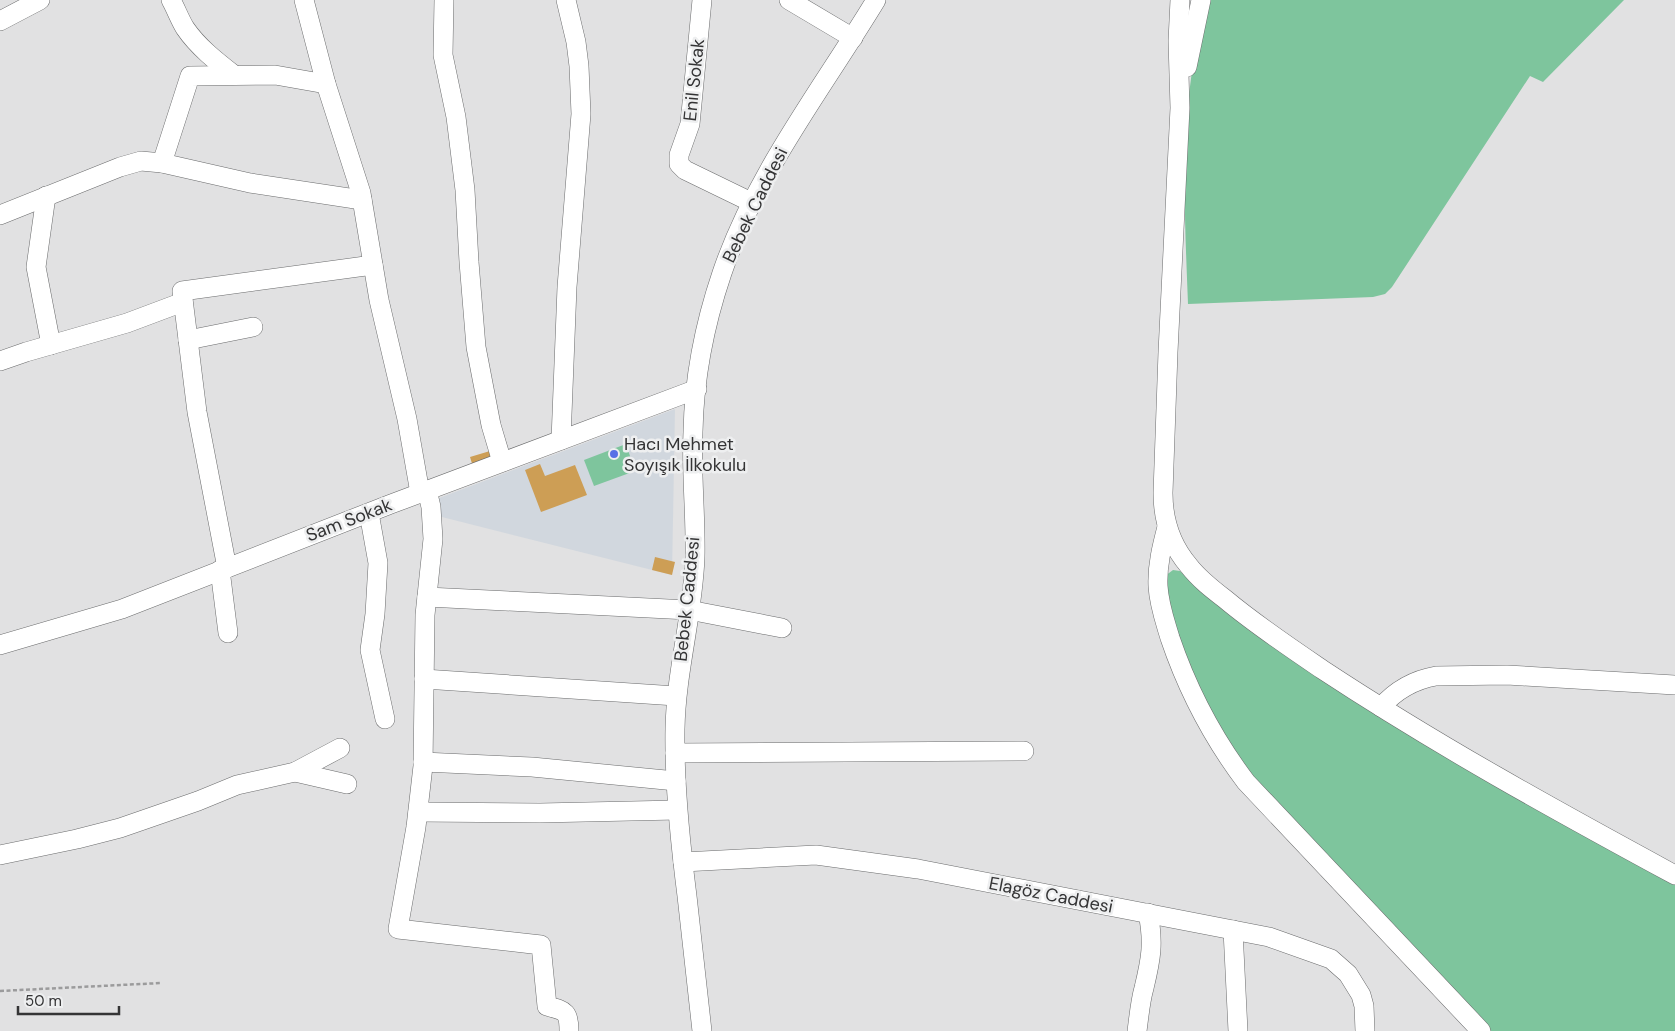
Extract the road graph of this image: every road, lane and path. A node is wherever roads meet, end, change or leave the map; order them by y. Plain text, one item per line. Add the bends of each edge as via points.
1 (40, 0) edge
2 (171, 0) edge
3 (304, 0) edge
4 (444, 0) edge
5 (566, 0) edge
6 (702, 0) edge
7 (789, 0) edge
8 (876, 0) edge
9 (1180, 0) edge
10 (1201, 0) edge
11 (0, 21) edge
12 (853, 38) junction
13 (234, 75) junction
14 (326, 84) junction
15 (1180, 108) junction
16 (162, 163) junction
17 (46, 196) junction
18 (362, 200) junction
19 (753, 203) junction
20 (0, 215) edge
21 (373, 265) junction
22 (183, 302) junction
23 (253, 327) dead end
24 (188, 340) junction
25 (51, 345) junction
26 (0, 361) edge
27 (697, 390) junction
28 (561, 440) junction
29 (502, 462) junction
30 (424, 491) junction
31 (369, 513) junction
32 (1167, 526) junction
33 (224, 569) junction
34 (427, 597) junction
35 (689, 610) junction
36 (782, 628) dead end
37 (228, 633) dead end
38 (0, 645) edge
39 (424, 679) junction
40 (1675, 685) edge
41 (676, 696) junction
42 (1381, 707) junction
43 (385, 719) dead end
44 (340, 748) dead end
45 (1024, 751) dead end
46 (675, 753) junction
47 (423, 762) junction
48 (295, 772) junction
49 (676, 781) junction
50 (347, 784) dead end
51 (677, 810) junction
52 (418, 812) junction
53 (0, 855) edge
54 (683, 862) junction
55 (1675, 875) edge
56 (1148, 914) junction
57 (1233, 930) junction
58 (161, 983) dead end
59 (0, 991) edge
60 (569, 1031) edge
61 (702, 1031) edge
62 (1137, 1031) edge
63 (1238, 1031) edge
64 (1366, 1031) edge
65 (1482, 1031) edge

1 - 11 street
2 - 13 street via 195,40
3 - 14 street
4 - 29 street via 443,55 466,190 476,347 491,425
5 - 28 street via 576,42 581,114 567,287
6 - 19 street, Enil Sokak via 690,124 679,164 684,170
7 - 12 street
8 - 12 street, Bebek Caddesi
9 - 15 street
10 - 15 street
12 - 19 street, Bebek Caddesi via 800,118
13 - 14 street via 275,75
13 - 16 street via 190,76
14 - 18 street
15 - 32 street via 1163,493
16 - 17 street via 130,163
16 - 18 street via 236,180
17 - 20 street
17 - 25 street via 36,267
18 - 21 street
19 - 27 street, Bebek Caddesi via 715,296
21 - 22 street via 182,291
21 - 30 street
22 - 24 street
22 - 25 street via 127,323
23 - 24 street
24 - 33 street
25 - 26 street
27 - 28 street, Sam Sokak
27 - 35 street, Bebek Caddesi via 693,432 695,557
28 - 29 street, Sam Sokak
29 - 30 street, Sam Sokak
30 - 31 street, Sam Sokak
30 - 34 street via 431,507 433,539
31 - 33 street, Sam Sokak
31 - 43 street via 378,564 370,650
32 - 42 street via 1181,556 1203,581 1255,624
32 - 65 street via 1158,573 1162,614 1186,682 1220,745 1246,782
33 - 37 street
33 - 38 street, Sam Sokak via 122,609
34 - 35 street
34 - 39 street
35 - 36 street
35 - 41 street, Bebek Caddesi
39 - 41 street
39 - 47 street
40 - 42 street via 1507,675 1436,676 1405,686
41 - 46 street, Bebek Caddesi
42 - 55 street via 1515,787
44 - 48 street
45 - 46 street
46 - 49 street, Bebek Caddesi
47 - 49 street via 532,767
47 - 52 street
48 - 50 street
48 - 53 street via 237,785 111,830
49 - 51 street, Bebek Caddesi
51 - 52 street
51 - 54 street, Bebek Caddesi
52 - 60 street via 398,930 541,945 547,1006 568,1015
54 - 56 street, Elagöz Caddesi via 816,855 918,869
54 - 61 street, Bebek Caddesi
56 - 57 street, Elagöz Caddesi
56 - 62 street via 1152,937 1150,962
57 - 63 street
57 - 64 street, Elagöz Caddesi via 1269,937 1330,959 1340,966 1360,995
58 - 59 path

